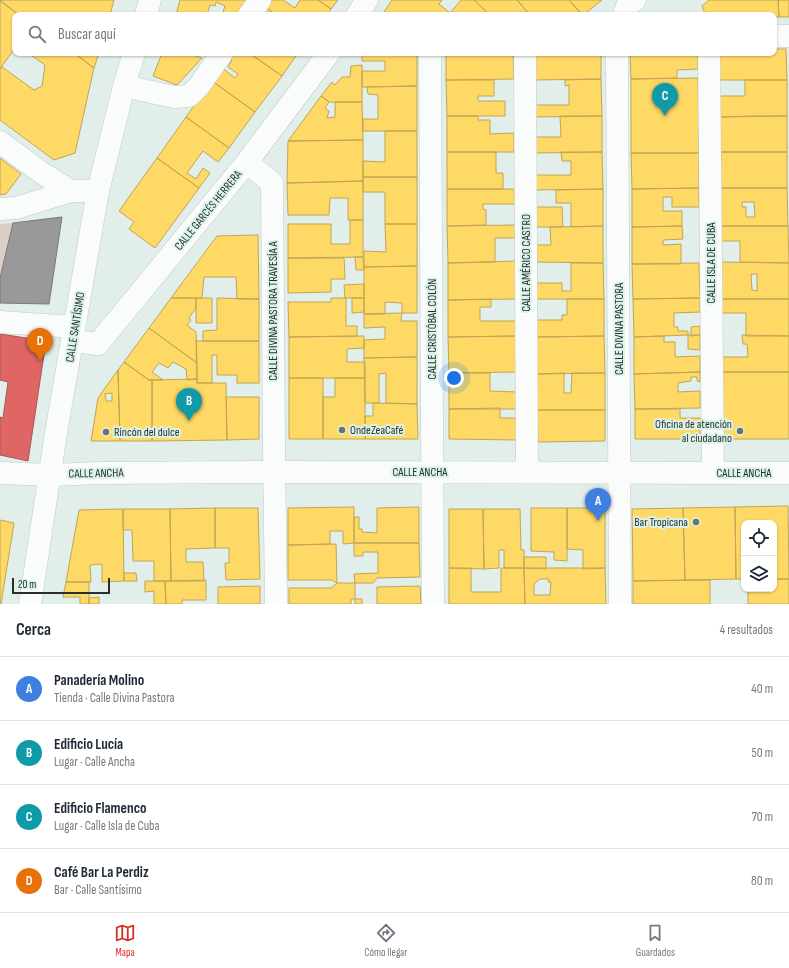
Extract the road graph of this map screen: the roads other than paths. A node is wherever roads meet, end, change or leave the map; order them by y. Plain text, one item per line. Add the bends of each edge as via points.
1 (150, 0) edge
2 (260, 0) edge
3 (367, 0) edge
4 (635, 0) edge
5 (147, 12) edge
6 (251, 12) edge
7 (359, 12) edge
8 (625, 12) edge
9 (777, 36) edge
10 (789, 36) edge
11 (133, 56) edge
12 (220, 56) edge
13 (327, 56) edge
14 (430, 56) edge
15 (525, 56) edge
16 (617, 56) edge
17 (709, 56) edge
18 (124, 86) junction
19 (0, 142) edge
20 (247, 162) junction
21 (71, 191) junction
22 (98, 191) junction
23 (0, 209) edge
24 (0, 322) edge
25 (74, 334) junction
26 (274, 472) junction
27 (432, 472) junction
28 (527, 472) junction
29 (0, 473) edge
30 (620, 473) junction
31 (713, 473) junction
32 (789, 473) edge
33 (50, 474) junction
34 (30, 604) edge
35 (276, 604) edge
36 (432, 604) edge
37 (620, 604) edge

1 - 5 street
2 - 6 street
3 - 7 street
4 - 8 street via 627,6
9 - 10 street
11 - 18 street, CALLE SANTÍSIMO
12 - 18 street via 189,96 174,97
13 - 20 street, CALLE GARCÉS HERRERA
14 - 27 street, CALLE CRISTÓBAL COLÓN
15 - 28 street, CALLE AMÉRICO CASTRO
16 - 30 street, CALLE DIVINA PASTORA
17 - 31 street, CALLE ISLA DE CUBA
18 - 22 street, CALLE SANTÍSIMO
19 - 21 street
20 - 25 street, CALLE GARCÉS HERRERA via 98,344
20 - 26 street, CALLE DIVINA PASTORA TRAVESÍA A via 272,183
21 - 22 street
21 - 23 street via 16,208
22 - 25 street, CALLE SANTÍSIMO
24 - 25 street
25 - 33 street, CALLE SANTÍSIMO
26 - 27 street, CALLE ANCHA
26 - 33 street, CALLE ANCHA
26 - 35 street, CALLE DIVINA PASTORA TRAVESÍA A
27 - 28 street, CALLE ANCHA
27 - 36 street, CALLE CRISTÓBAL COLÓN
28 - 30 street, CALLE ANCHA
29 - 33 street, CALLE ANCHA
30 - 31 street, CALLE ANCHA
30 - 37 street, CALLE DIVINA PASTORA
31 - 32 street, CALLE ANCHA
33 - 34 street, CALLE SANTÍSIMO

